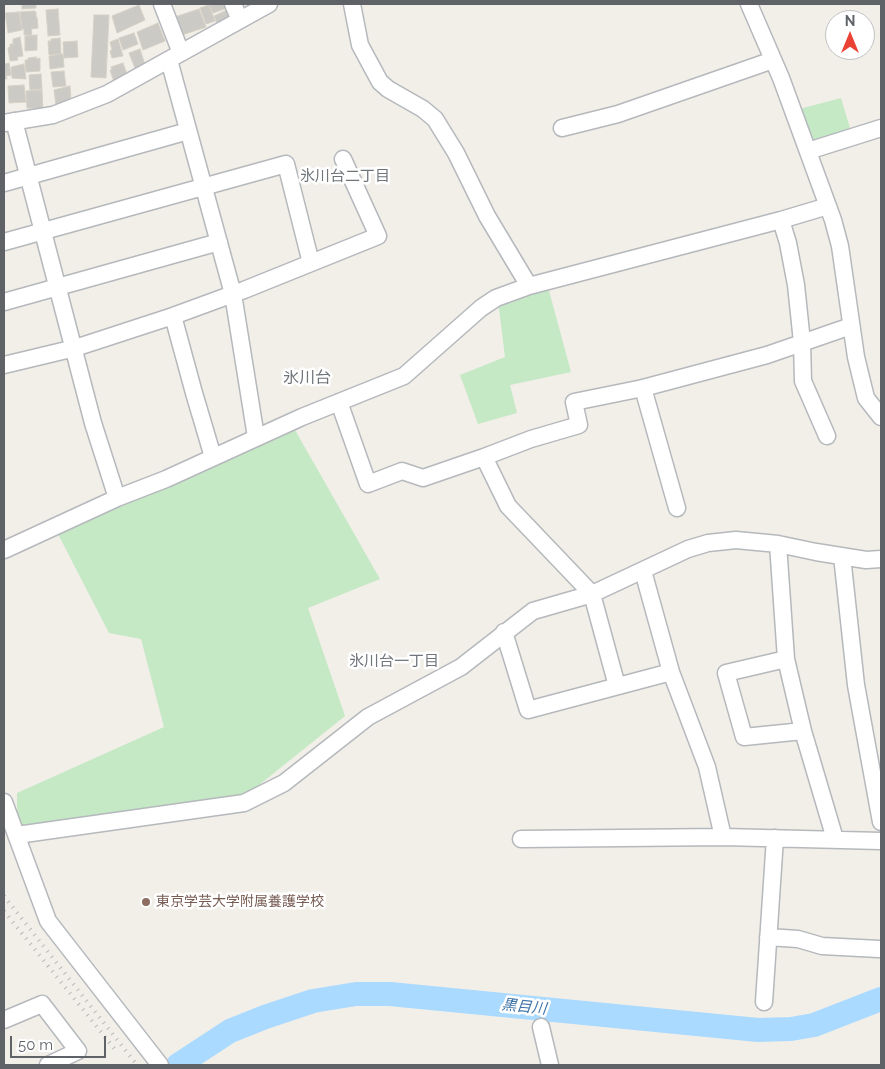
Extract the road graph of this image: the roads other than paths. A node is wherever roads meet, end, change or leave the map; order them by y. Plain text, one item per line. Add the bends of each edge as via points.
1 (162, 4) edge
2 (233, 4) edge
3 (269, 4) edge
4 (352, 4) edge
5 (749, 4) edge
6 (240, 20) junction
7 (175, 56) junction
8 (773, 60) junction
9 (9, 122) edge
10 (562, 128) dead end
11 (881, 128) edge
12 (188, 131) junction
13 (808, 151) junction
14 (343, 159) dead end
15 (28, 176) junction
16 (4, 183) edge
17 (203, 186) junction
18 (828, 206) junction
19 (781, 220) junction
20 (43, 231) junction
21 (4, 242) edge
22 (219, 242) junction
23 (311, 263) junction
24 (529, 286) junction
25 (57, 287) junction
26 (233, 294) junction
27 (4, 302) edge
28 (173, 316) junction
29 (851, 326) junction
30 (802, 342) junction
31 (75, 348) junction
32 (4, 365) edge
33 (643, 388) junction
34 (338, 402) junction
35 (881, 417) edge
36 (827, 436) dead end
37 (256, 437) junction
38 (213, 457) junction
39 (484, 457) junction
40 (117, 498) junction
41 (677, 508) dead end
42 (778, 544) junction
43 (4, 550) edge
44 (842, 556) junction
45 (881, 558) edge
46 (643, 571) junction
47 (592, 594) junction
48 (504, 632) junction
49 (786, 659) junction
50 (671, 672) junction
51 (616, 686) junction
52 (803, 731) junction
53 (4, 802) edge
54 (881, 822) edge
55 (17, 835) junction
56 (723, 837) junction
57 (775, 838) junction
58 (522, 839) dead end
59 (835, 839) junction
60 (881, 841) edge
61 (768, 937) junction
62 (880, 949) dead end
63 (764, 1002) dead end
64 (4, 1020) edge
65 (540, 1027) dead end
66 (158, 1063) edge
67 (48, 1065) edge
68 (550, 1065) edge

1 - 7 street
2 - 6 street
3 - 6 street
4 - 24 street via 360,45 380,82 435,119
5 - 8 street
6 - 7 street
7 - 9 street via 107,94 52,116
7 - 12 street
8 - 10 street via 618,114
8 - 13 street
9 - 15 street
11 - 13 street
12 - 15 street
12 - 17 street
13 - 18 street
14 - 23 street via 378,236
15 - 16 street
15 - 20 street
17 - 20 street
17 - 22 street
17 - 23 street via 286,164
18 - 19 street
18 - 29 street via 840,246
19 - 24 street
19 - 30 street via 796,284
20 - 21 street
20 - 25 street
22 - 25 street
22 - 26 street
23 - 26 street
24 - 34 street via 496,298 481,308 404,376
25 - 27 street
25 - 31 street
26 - 28 street
26 - 37 street
28 - 31 street
28 - 38 street
29 - 30 street
29 - 35 street via 866,398
30 - 33 street via 767,355
30 - 36 street via 804,380
31 - 32 street
31 - 40 street via 93,423
33 - 39 street via 574,402 579,425
33 - 41 street
34 - 37 street
34 - 39 street via 368,484 402,471 423,478
37 - 38 street
38 - 40 street
39 - 47 street via 508,506
40 - 43 street
42 - 44 street
42 - 46 street via 736,540 708,543
42 - 49 street
44 - 45 street via 866,560
44 - 54 street via 853,660
46 - 47 street
46 - 50 street
47 - 48 street via 533,611
47 - 51 street
48 - 51 street via 528,710
48 - 55 street via 460,667 368,717 284,783 244,803
49 - 52 street
49 - 52 street via 726,673 744,737
50 - 51 street
50 - 56 street via 707,767
52 - 59 street
53 - 55 street
55 - 66 street via 48,921
56 - 57 street
56 - 58 street
57 - 59 street
57 - 61 street
59 - 60 street
61 - 62 street via 798,938 822,946
61 - 63 street
64 - 67 street via 42,1004 78,1052
65 - 68 street

